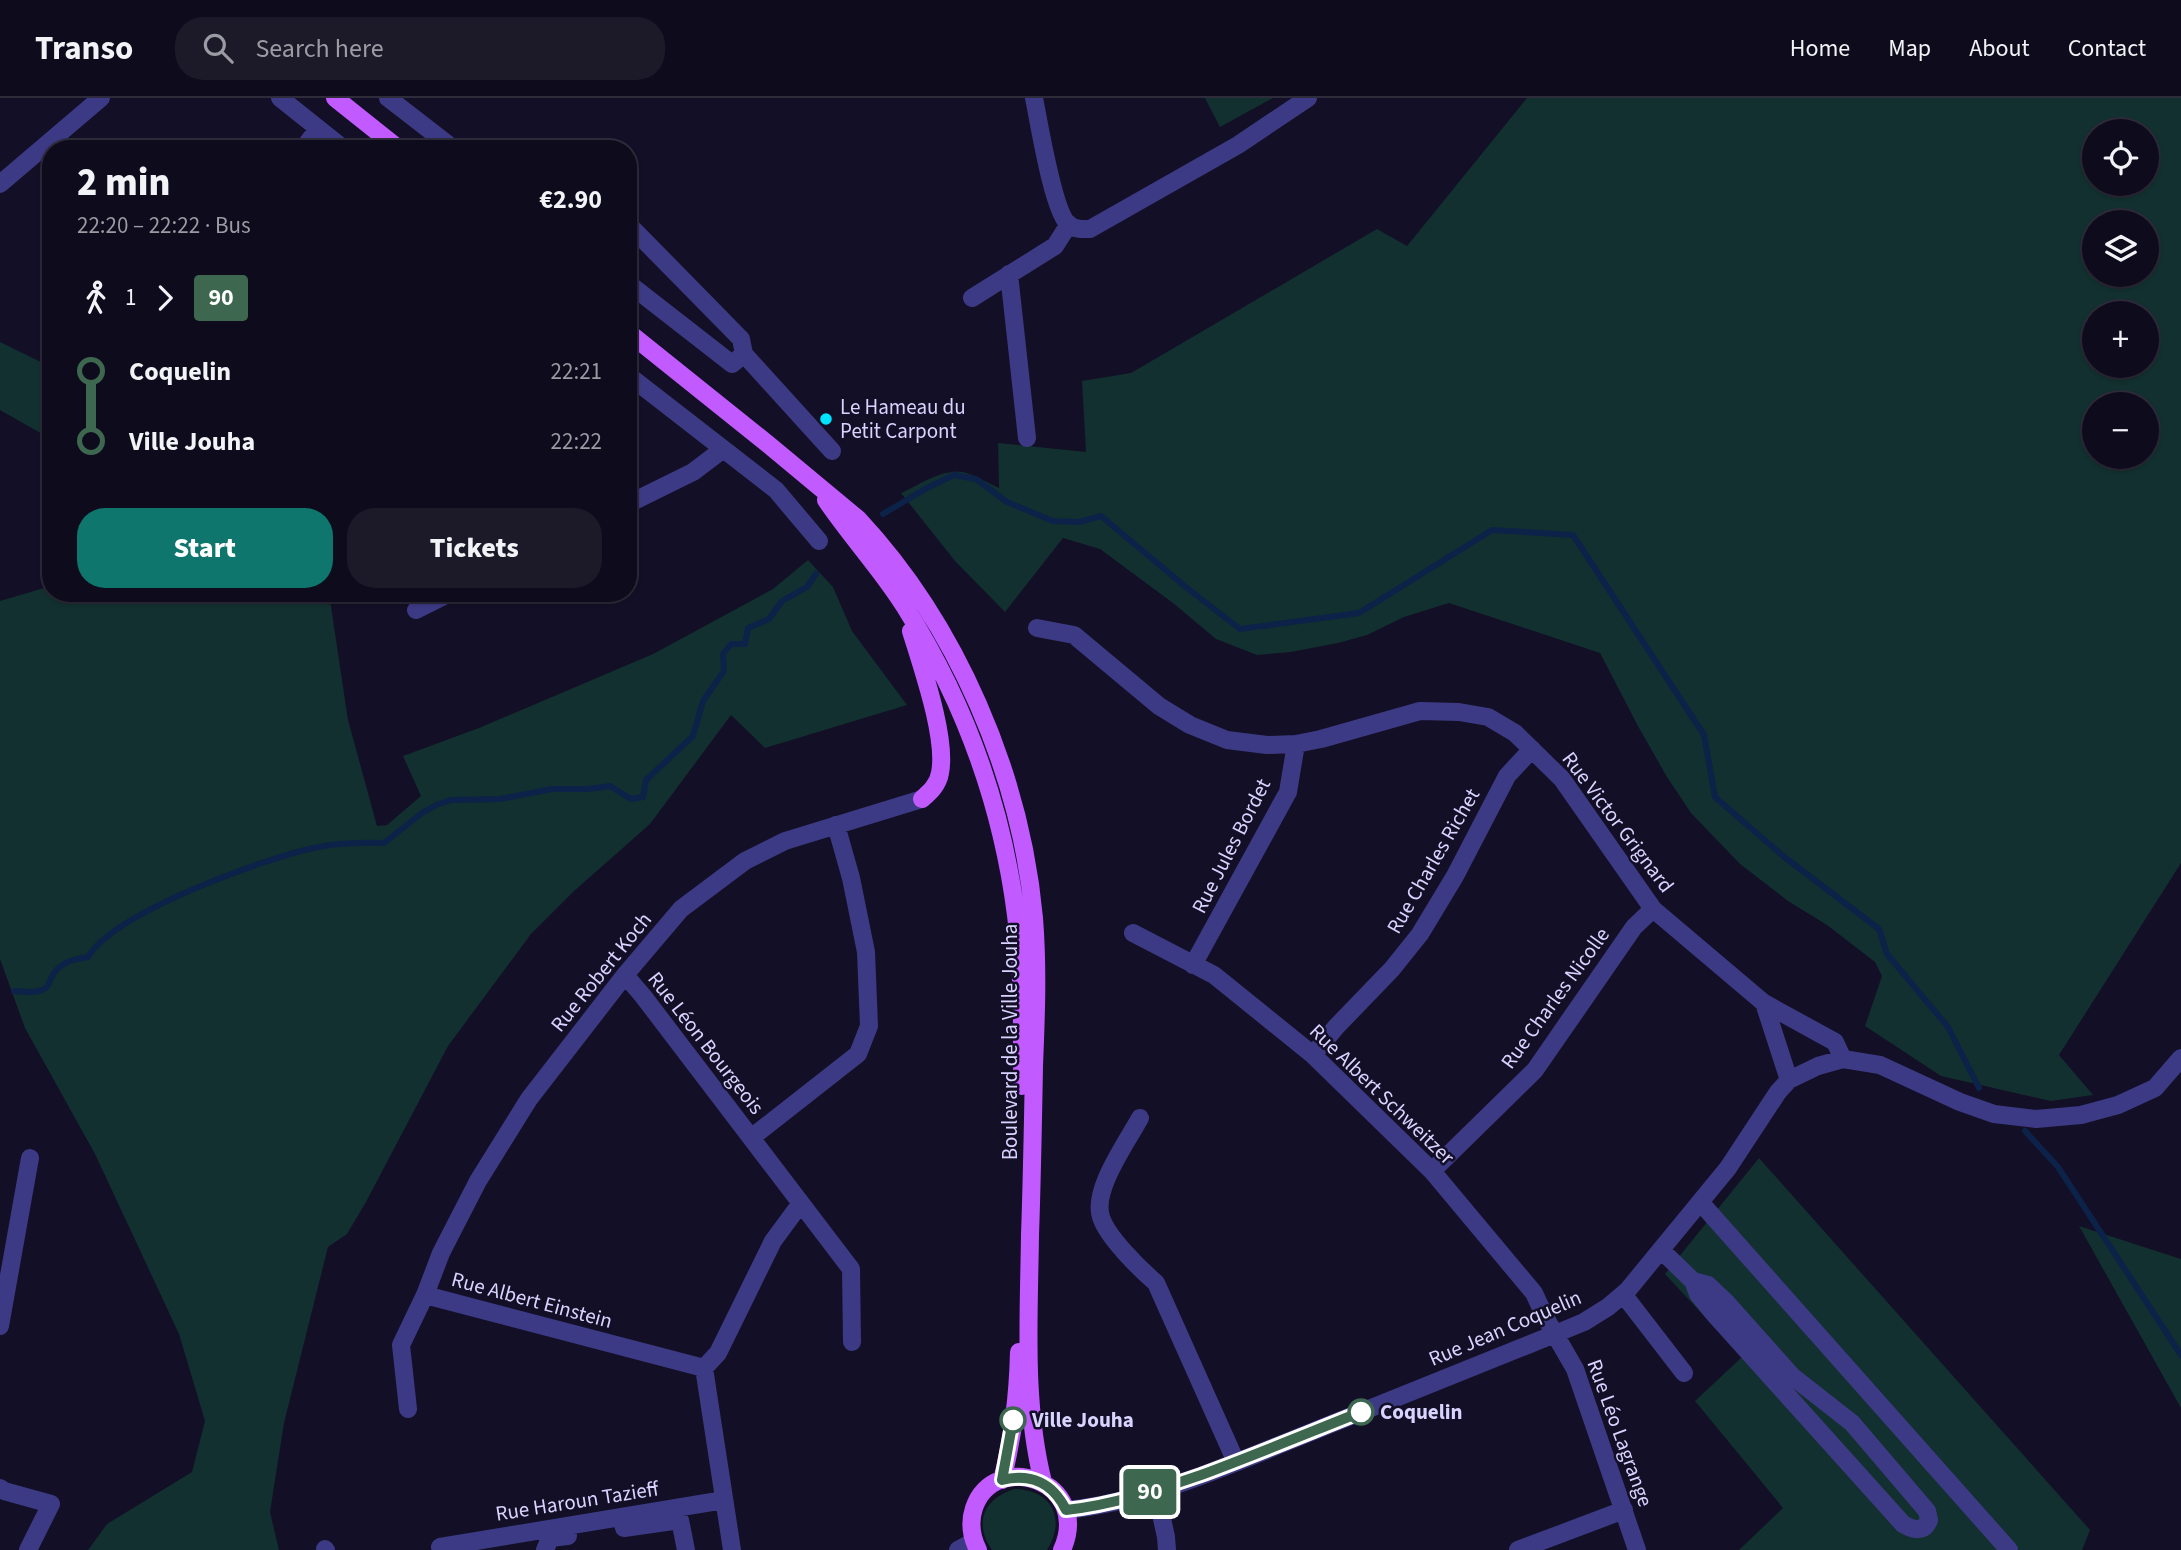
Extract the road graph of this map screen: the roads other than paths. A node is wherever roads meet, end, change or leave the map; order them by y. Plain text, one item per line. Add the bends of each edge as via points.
1 (101, 98) edge
2 (280, 98) edge
3 (335, 98) edge
4 (387, 98) edge
5 (1034, 98) edge
6 (1308, 98) edge
7 (318, 129) junction
8 (52, 140) edge
9 (310, 140) edge
10 (332, 140) edge
11 (388, 140) edge
12 (442, 140) edge
13 (42, 148) edge
14 (0, 184) edge
15 (1069, 224) junction
16 (637, 233) edge
17 (1009, 274) junction
18 (637, 290) edge
19 (972, 298) dead end
20 (637, 339) edge
21 (744, 354) junction
22 (637, 382) edge
23 (1027, 438) dead end
24 (722, 450) junction
25 (832, 451) dead end
26 (637, 500) edge
27 (854, 526) junction
28 (819, 541) dead end
29 (432, 602) edge
30 (903, 604) junction
31 (416, 610) dead end
32 (1037, 628) dead end
33 (1296, 744) junction
34 (1532, 749) junction
35 (922, 799) joint
36 (836, 825) junction
37 (1653, 909) junction
38 (1133, 933) dead end
39 (1193, 965) junction
40 (625, 975) junction
41 (1764, 1003) junction
42 (1313, 1055) junction
43 (2181, 1058) edge
44 (1843, 1059) junction
45 (1789, 1080) junction
46 (1140, 1118) dead end
47 (751, 1138) junction
48 (30, 1158) dead end
49 (1432, 1171) junction
50 (801, 1203) junction
51 (1701, 1203) junction
52 (1661, 1250) junction
53 (1693, 1281) junction
54 (1623, 1294) junction
55 (425, 1295) junction
56 (0, 1326) edge
57 (1555, 1334) junction
58 (852, 1342) dead end
59 (704, 1368) junction
60 (1684, 1373) dead end
61 (408, 1409) dead end
62 (1236, 1462) junction
63 (1002, 1480) junction
64 (1043, 1482) junction
65 (0, 1488) edge
66 (1156, 1491) junction
67 (724, 1500) junction
68 (1066, 1510) junction
69 (1624, 1510) junction
70 (970, 1547) edge
71 (28, 1550) edge
72 (441, 1550) edge
73 (544, 1550) edge
74 (686, 1550) edge
75 (732, 1550) edge
76 (1062, 1550) edge
77 (1167, 1550) edge
78 (1518, 1550) edge
79 (1637, 1550) edge
80 (2009, 1550) edge

1 - 8 street
2 - 7 street
3 - 11 main road
4 - 12 street
5 - 15 street via 1056,197
6 - 15 street via 1238,145 1090,229
7 - 9 street
7 - 10 street
13 - 14 street
15 - 17 street via 1055,246
16 - 21 street via 741,339
17 - 19 street
17 - 23 street
18 - 21 street via 732,364
20 - 27 main road via 813,481
21 - 25 street
22 - 24 street
24 - 26 street via 693,472
24 - 28 street via 776,491
27 - 30 main road, Boulevard de la Ville Jouha
27 - 64 main road, Boulevard de la Ville Jouha via 919,595 948,643 995,747 1022,838 1036,951 1028,1325
29 - 31 street
30 - 35 main road via 941,741 940,774 933,790
30 - 63 main road, Boulevard de la Ville Jouha via 931,651 976,747 1001,835 1016,918 1022,1063 1020,1325 1018,1389
32 - 33 street, Rue Victor Grignard via 1074,635 1159,706 1191,725 1227,740
33 - 34 street, Rue Victor Grignard via 1420,711 1488,717
33 - 39 street, Rue Jules Bordet via 1288,792
34 - 37 street, Rue Victor Grignard via 1562,779
34 - 42 street, Rue Charles Richet via 1507,776 1420,934
35 - 36 street, Rue Robert Koch
36 - 40 street, Rue Robert Koch via 785,841 746,861 681,909
36 - 47 street via 866,952 869,1026 858,1054
37 - 41 street, Rue Victor Grignard
37 - 49 street, Rue Charles Nicolle via 1634,927 1535,1070
38 - 39 street, Rue Albert Schweitzer
39 - 42 street, Rue Albert Schweitzer via 1214,975
40 - 47 street, Rue Léon Bourgeois
40 - 55 street, Rue Robert Koch via 529,1100 478,1181
41 - 44 street, Rue Victor Grignard via 1835,1042
41 - 45 street
42 - 49 street, Rue Albert Schweitzer
43 - 44 street, Rue Jean Coquelin via 2155,1088 2118,1105 2081,1115 2024,1119 1960,1102 1880,1065
44 - 45 street, Rue Jean Coquelin
45 - 51 street, Rue Jean Coquelin
46 - 62 street via 1107,1178 1101,1217 1135,1265 1156,1283
47 - 50 street, Rue Léon Bourgeois
48 - 56 street
49 - 57 street, Rue Albert Schweitzer via 1534,1293
50 - 58 street, Rue Léon Bourgeois via 851,1269
50 - 59 street via 773,1241 718,1353
51 - 52 street, Rue Jean Coquelin
51 - 80 street
52 - 53 street
52 - 54 street, Rue Jean Coquelin
53 - 53 street via 1715,1315 1903,1524 1913,1530 1927,1526 1927,1511 1852,1423 1792,1376 1708,1285
54 - 57 street, Rue Jean Coquelin via 1584,1322
54 - 60 street
55 - 59 street, Rue Albert Einstein
55 - 61 street, Rue Albert Einstein via 401,1345
57 - 62 street, Rue Jean Coquelin
57 - 69 street, Rue Léo Lagrange via 1575,1369
59 - 67 street
62 - 66 street, Rue Jean Coquelin
63 - 64 main road via 1016,1476
63 - 70 main road via 975,1504
64 - 68 main road via 1061,1498
65 - 71 street via 51,1504
66 - 68 street, Rue Jean Coquelin
66 - 77 street
67 - 72 street, Rue Haroun Tazieff
67 - 75 street
68 - 76 main road via 1069,1524
69 - 78 street
69 - 79 street, Rue Léo Lagrange
73 - 74 street via 550,1538 680,1520

